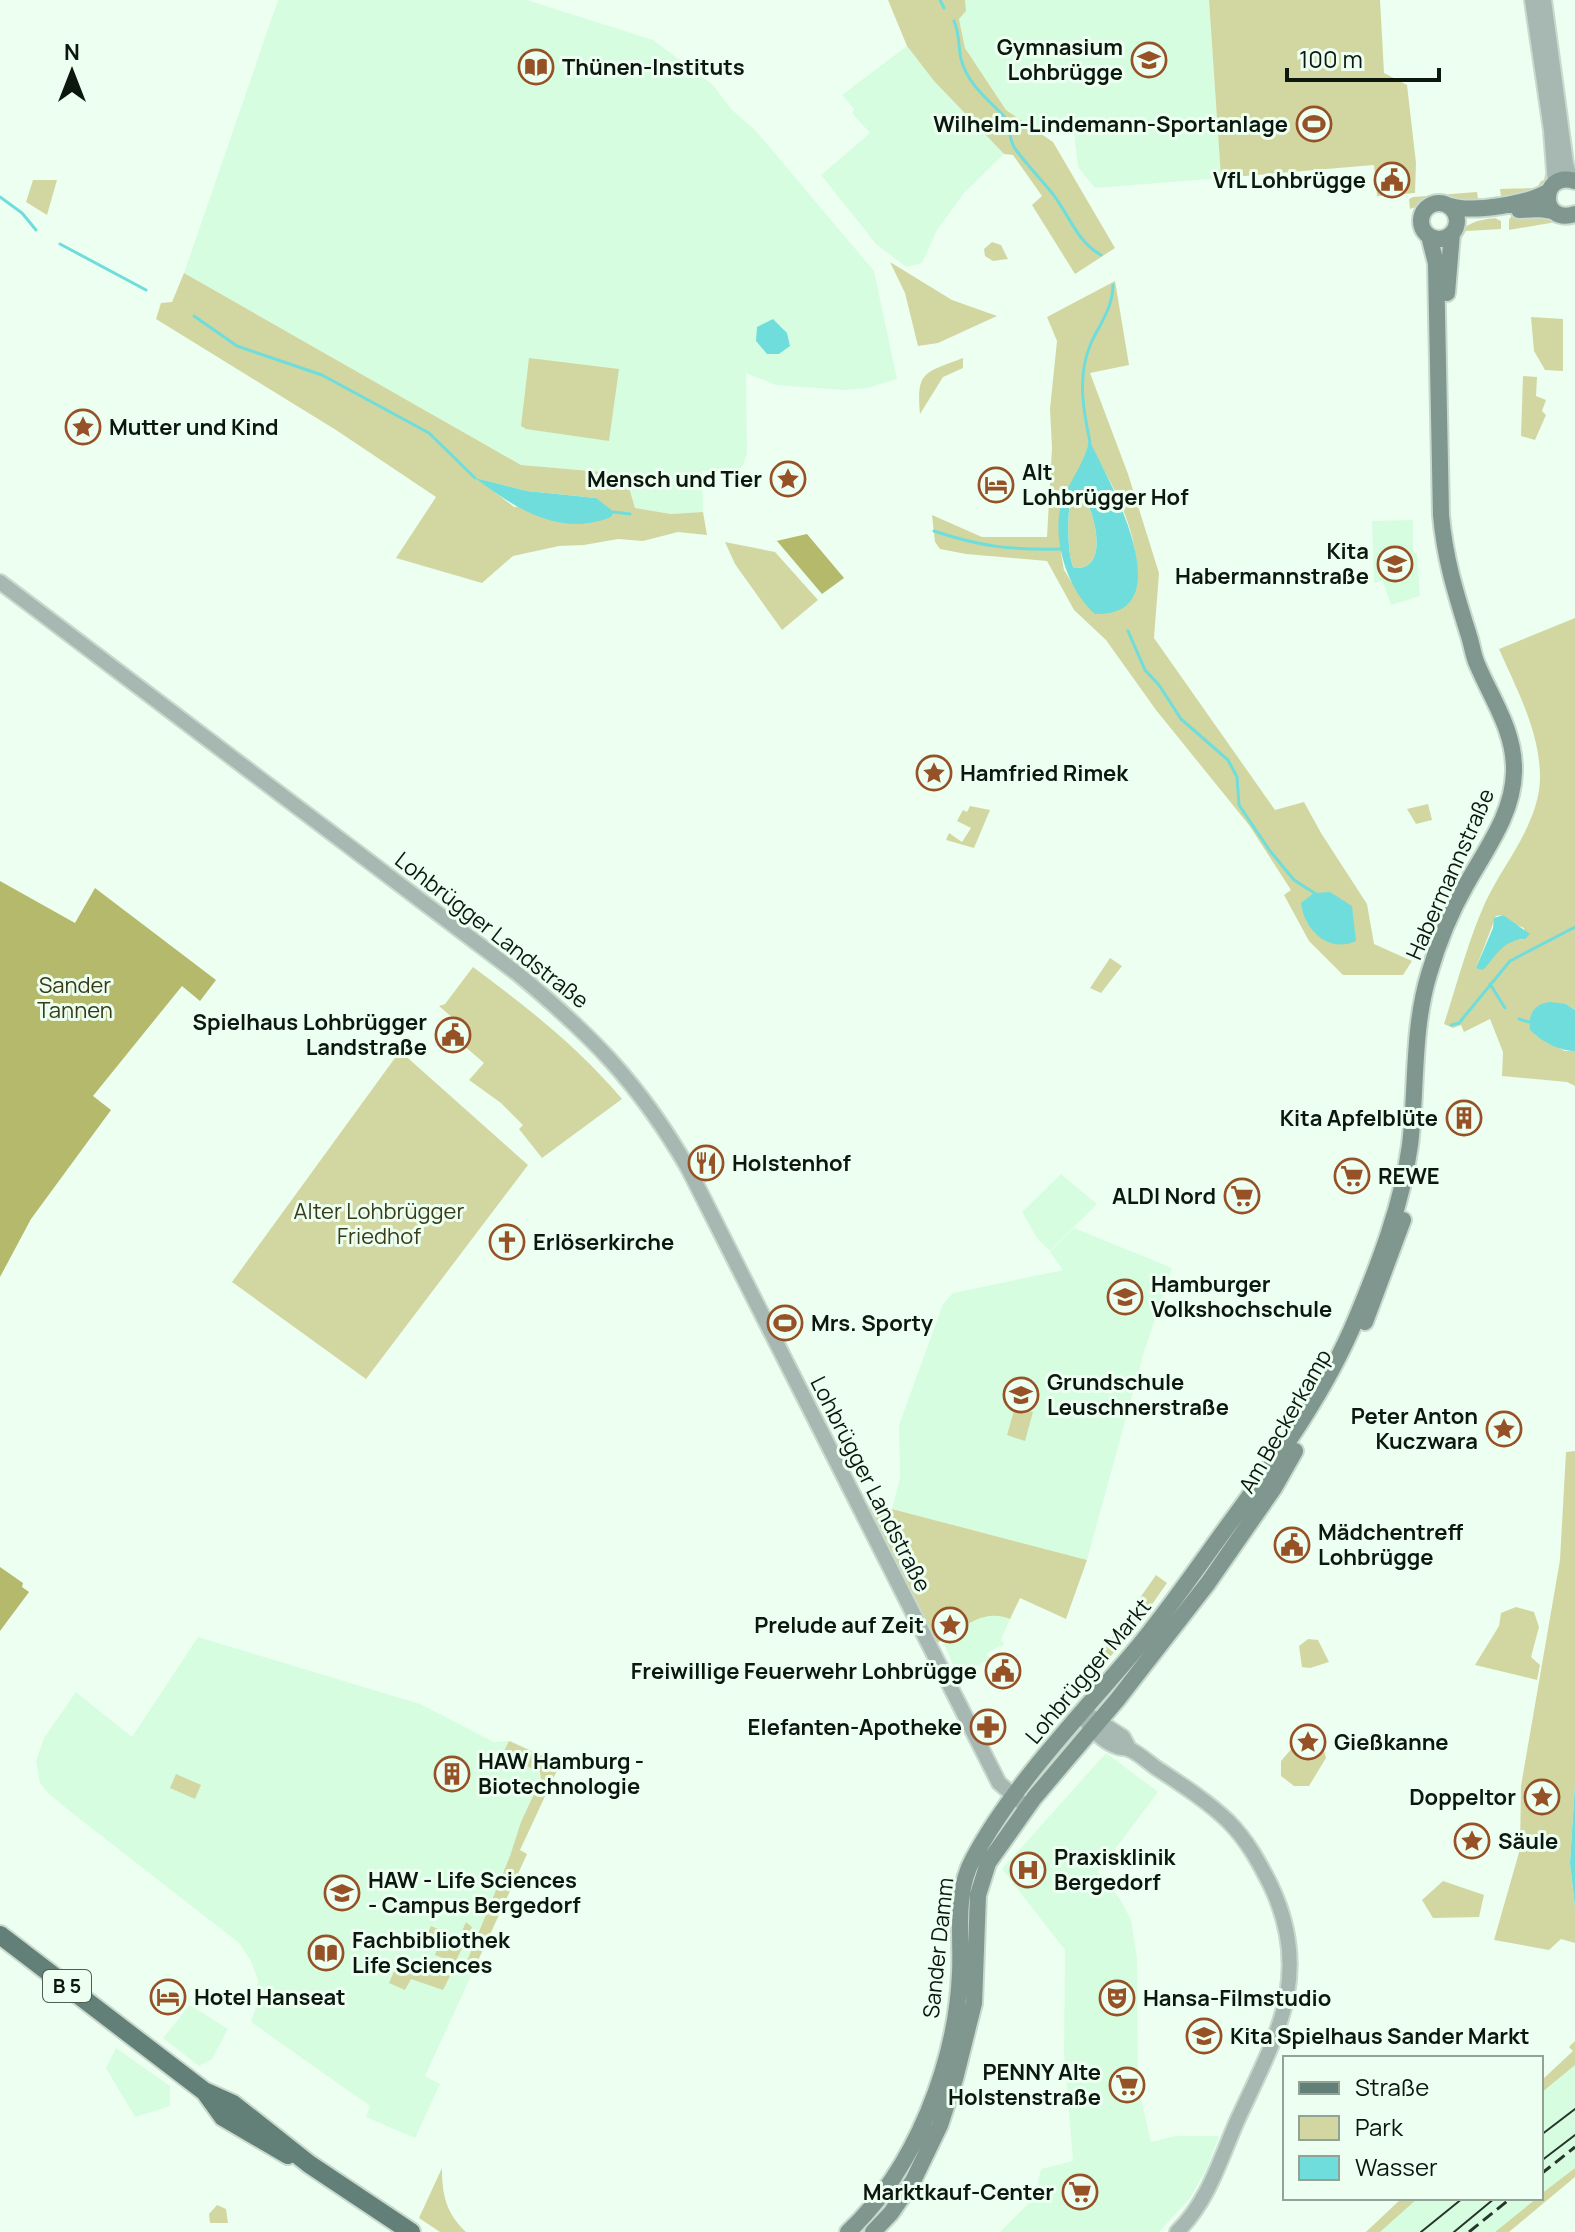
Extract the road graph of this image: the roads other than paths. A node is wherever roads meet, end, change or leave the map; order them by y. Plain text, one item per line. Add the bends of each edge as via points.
1 (1532, 0) edge
2 (1544, 0) edge
3 (1562, 183) edge
4 (1450, 206) junction
5 (1553, 211) junction
6 (1575, 214) edge
7 (1454, 230) junction
8 (1429, 236) junction
9 (1446, 555) junction
10 (0, 582) edge
11 (1430, 990) joint
12 (1202, 1578) junction
13 (1080, 1714) junction
14 (1096, 1725) junction
15 (1021, 1803) junction
16 (0, 1935) edge
17 (411, 2232) edge
18 (848, 2232) edge
19 (873, 2232) edge
20 (1177, 2232) edge

1 - 3 street
2 - 3 street via 1566,164
3 - 4 main road via 1535,198 1466,209
3 - 5 main road via 1548,202
4 - 7 main road via 1457,216
4 - 8 main road via 1437,202 1423,211 1421,225
5 - 6 main road
5 - 7 main road via 1470,219
7 - 8 main road via 1441,239
7 - 9 main road, Habermannstraße via 1446,285
8 - 9 main road, Habermannstraße via 1436,263
9 - 11 main road, Habermannstraße via 1474,657 1502,715 1514,765 1505,816 1448,921
10 - 15 street, Lohbrügger Landstraße via 518,974 623,1072 688,1168 979,1745 999,1783
11 - 12 main road, Am Beckerkamp via 1416,1044 1403,1184 1356,1319 1309,1411
12 - 13 main road, Lohbrügger Markt
12 - 14 main road, Lohbrügger Markt
13 - 14 street
13 - 15 main road, Lohbrügger Markt
14 - 15 main road, Lohbrügger Markt
14 - 20 street via 1116,1747 1130,1750 1209,1805 1245,1840 1277,1898 1291,1951 1289,1996 1268,2056 1199,2206
15 - 18 main road, Sander Damm via 974,1858 963,1885 958,2000 926,2118 890,2184
15 - 19 main road, Sander Damm via 980,1887 974,2003 940,2125 913,2181
16 - 17 main road, B 5 via 204,2091 233,2104 309,2164

